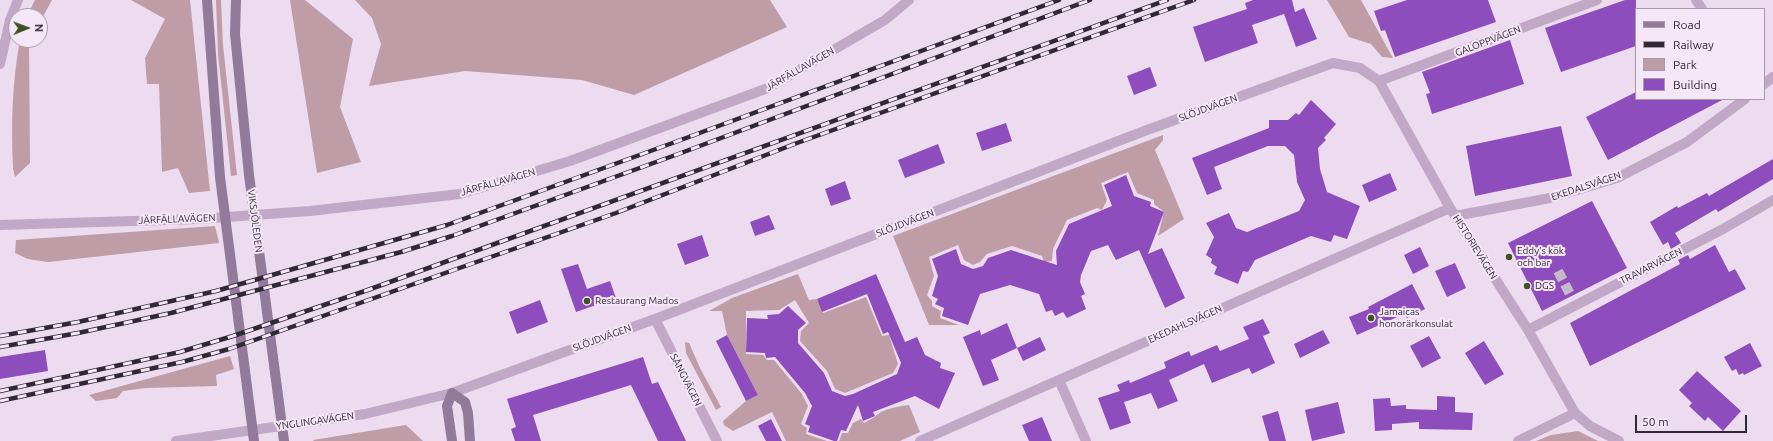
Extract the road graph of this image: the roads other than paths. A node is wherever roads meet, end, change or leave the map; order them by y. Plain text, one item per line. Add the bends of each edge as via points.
1 (18, 0) edge
2 (204, 0) edge
3 (207, 0) edge
4 (236, 0) edge
5 (909, 0) edge
6 (1597, 0) edge
7 (207, 22) junction
8 (0, 64) edge
9 (1360, 68) joint
10 (1773, 77) edge
11 (1379, 81) junction
12 (1765, 83) edge
13 (1744, 100) edge
14 (1773, 200) edge
15 (1453, 212) junction
16 (0, 224) edge
17 (655, 319) junction
18 (1528, 330) junction
19 (1059, 380) junction
20 (452, 393) junction
21 (1575, 413) junction
22 (176, 441) edge
23 (254, 441) edge
24 (284, 441) edge
25 (452, 441) edge
26 (470, 441) edge
27 (717, 441) edge
28 (920, 441) edge
29 (1086, 441) edge
30 (1518, 441) edge
31 (1619, 441) edge

1 - 8 street via 10,20
2 - 7 street
3 - 7 main road
4 - 24 main road, VIKSJÖLEDEN via 235,34 249,175
5 - 16 street, JÄRFÄLLAVÄGEN via 885,20 768,88 570,161 460,194 310,211 207,218
6 - 11 street, GALOPPVÄGEN
7 - 23 main road via 220,177
9 - 11 street, HISTORIEVÄGEN
9 - 17 street, SLÖJDVÄGEN via 1333,63 1147,130
10 - 12 street
11 - 15 street, HISTORIEVÄGEN
13 - 15 street, EKEDALSVÄGEN via 1687,142 1618,178 1550,198
14 - 18 street, TRAVARVÄGEN
15 - 18 street, HISTORIEVÄGEN
15 - 19 street, EKEDAHLSVÄGEN
17 - 20 street, SLÖJDVÄGEN
17 - 27 street, SÅNGVÄGEN
18 - 21 street, HISTORIEVÄGEN
19 - 28 street, EKEDAHLSVÄGEN
19 - 29 street
20 - 22 street, YNGLINGAVÄGEN via 365,414
20 - 25 main road via 447,406
20 - 26 main road via 465,402
21 - 30 street
21 - 31 street, HISTORIEVÄGEN via 1590,426

